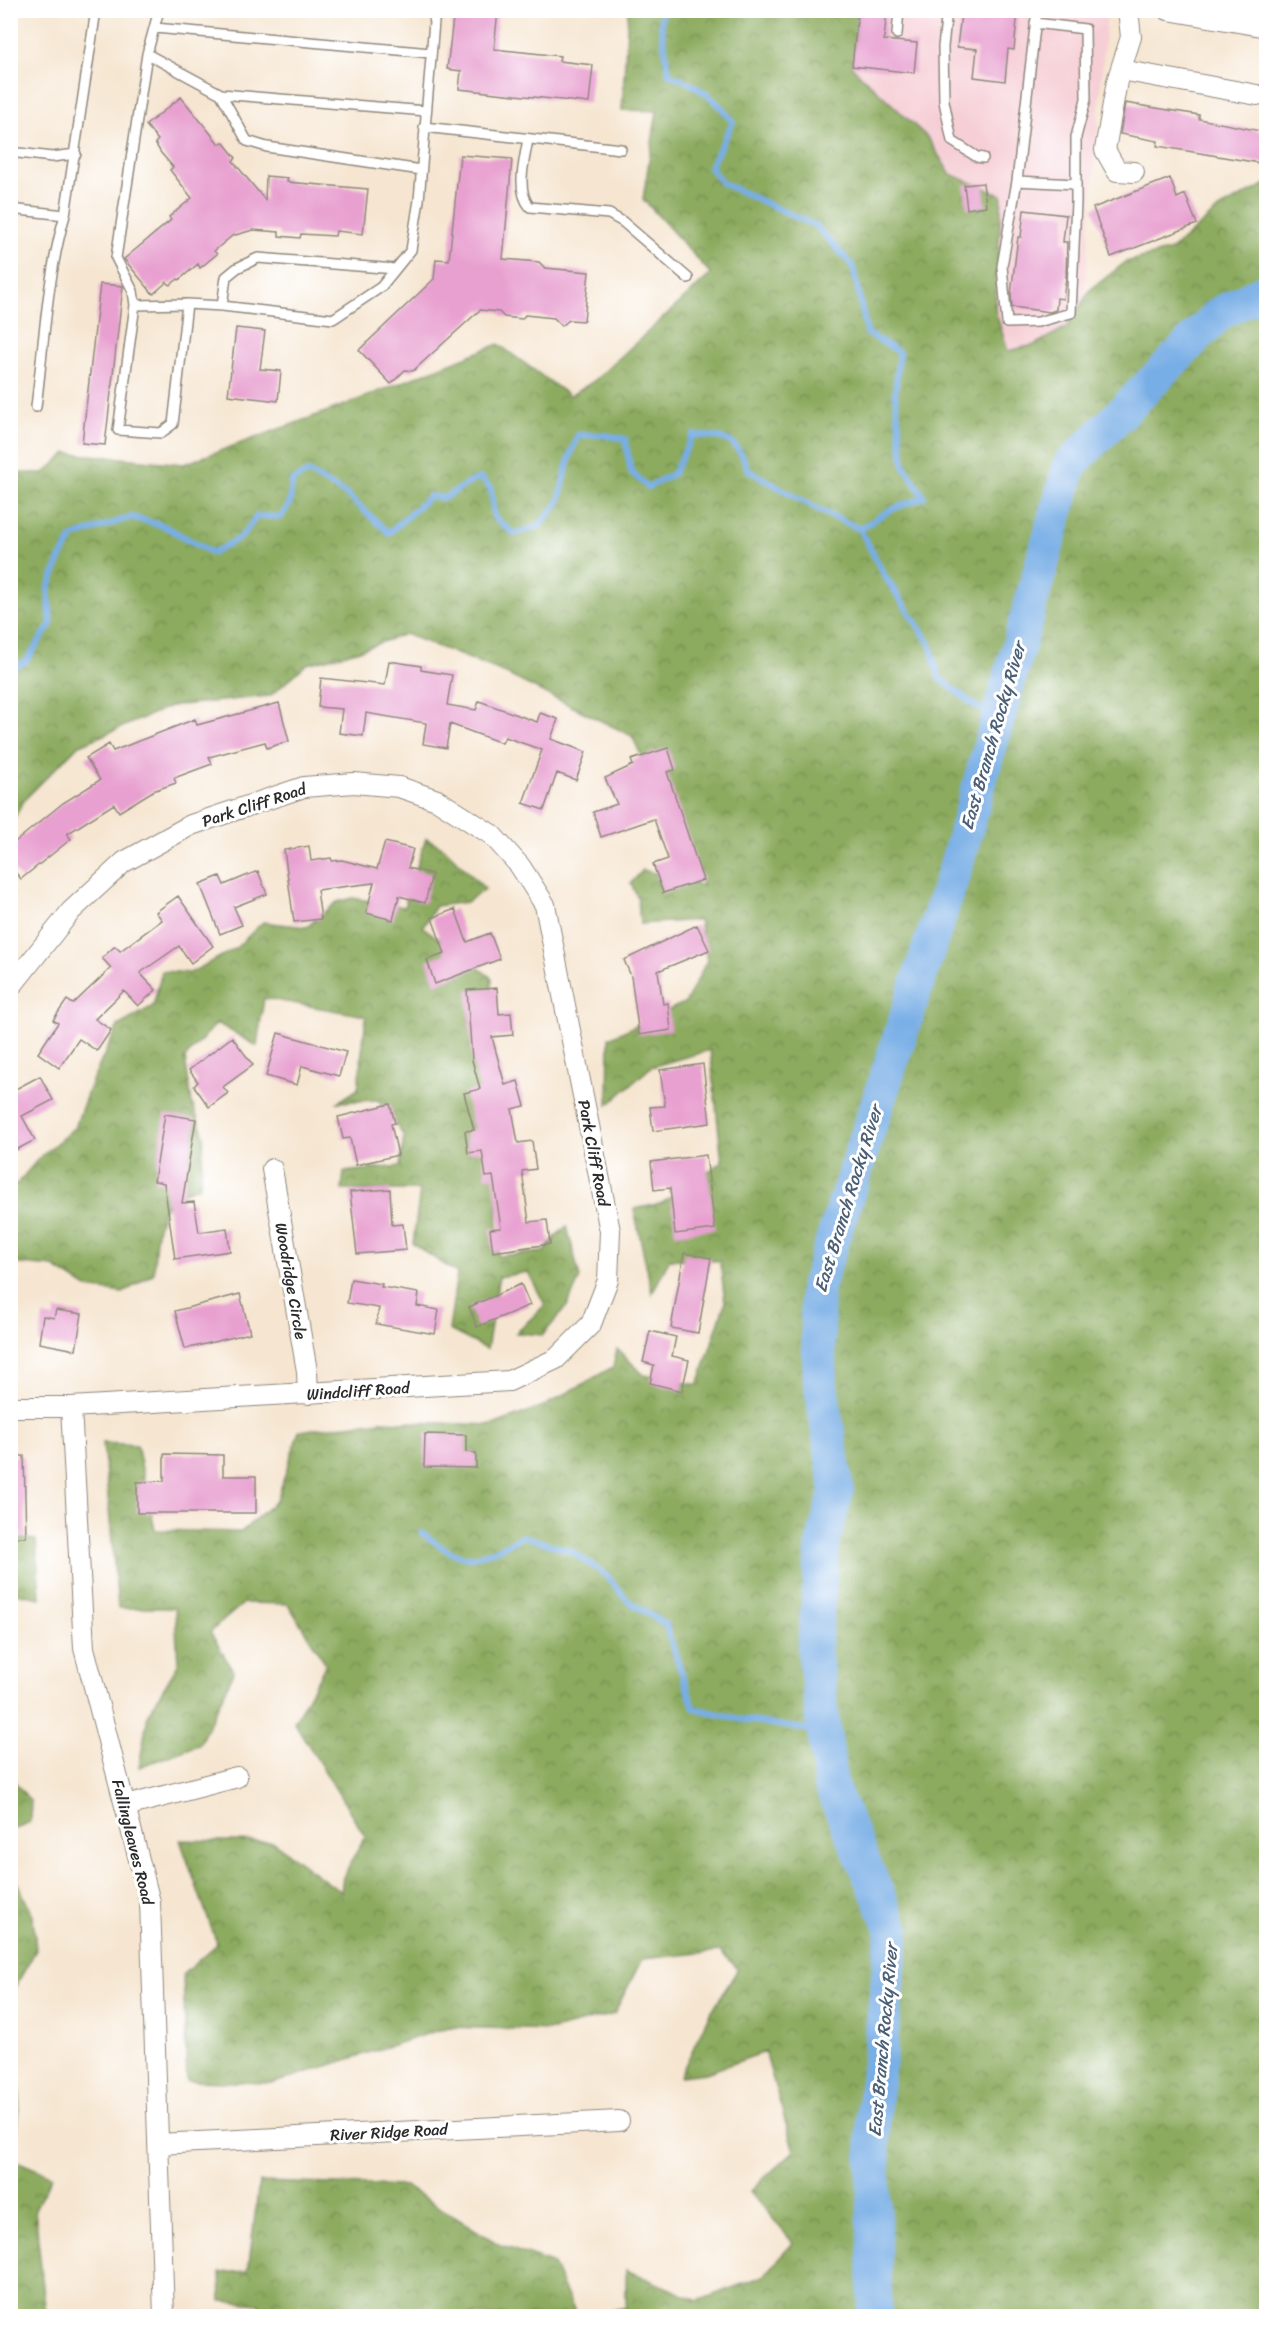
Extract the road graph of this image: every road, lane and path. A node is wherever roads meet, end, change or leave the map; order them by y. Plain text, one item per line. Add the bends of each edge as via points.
1 (96, 10) edge
2 (159, 10) edge
3 (435, 10) edge
4 (899, 10) edge
5 (947, 10) edge
6 (1037, 10) edge
7 (1128, 10) edge
8 (1168, 10) edge
9 (1035, 23) junction
10 (1262, 26) dead end
11 (155, 28) junction
12 (897, 34) dead end
13 (431, 52) junction
14 (147, 54) junction
15 (1121, 70) junction
16 (221, 94) junction
17 (1257, 95) dead end
18 (426, 111) junction
19 (424, 128) junction
20 (528, 139) junction
21 (621, 149) dead end
22 (10, 152) edge
23 (76, 154) junction
24 (983, 158) dead end
25 (421, 170) junction
26 (1134, 172) dead end
27 (1017, 181) junction
28 (1076, 184) junction
29 (10, 209) edge
30 (65, 214) junction
31 (395, 269) junction
32 (688, 278) dead end
33 (135, 304) junction
34 (187, 304) junction
35 (222, 306) junction
36 (36, 407) dead end
37 (10, 988) edge
38 (272, 1169) dead end
39 (609, 1231) joint
40 (308, 1394) junction
41 (10, 1407) edge
42 (71, 1407) junction
43 (237, 1777) dead end
44 (126, 1806) junction
45 (619, 2121) dead end
46 (158, 2144) junction
47 (164, 2316) edge

1 - 23 lane
2 - 11 lane
3 - 13 lane
4 - 12 lane
5 - 24 lane via 944,101 952,141
6 - 9 lane
7 - 15 street via 1131,37
8 - 10 street
9 - 27 lane
9 - 28 lane via 1084,29 1086,99 1076,137
11 - 13 lane
11 - 14 lane
13 - 18 lane
14 - 16 lane
14 - 33 lane via 116,258 133,291
15 - 17 street
15 - 26 street via 1105,150 1117,171
16 - 18 lane
16 - 25 lane via 247,141
18 - 19 lane
19 - 20 lane
19 - 25 lane
20 - 21 lane
20 - 32 lane via 522,182 524,200 530,207 609,214
22 - 23 lane via 52,157
23 - 30 lane
25 - 31 lane via 411,250
27 - 28 lane
27 - 28 lane via 1002,266 1007,323 1038,322 1071,313
29 - 30 lane
30 - 36 lane via 51,280
31 - 35 lane via 381,286 333,319
31 - 35 lane via 258,258 226,277
33 - 34 lane
33 - 34 lane via 118,430 162,433 173,424
34 - 35 lane
37 - 39 street, Park Cliff Road via 71,911 124,862 191,825 304,787 354,783 399,787 437,800 492,835 520,866 544,905
38 - 40 street, Woodridge Circle
39 - 40 street, Windcliff Road via 608,1280 591,1324 556,1359 509,1381
40 - 42 street, Windcliff Road
41 - 42 street, Windcliff Road
42 - 44 street, Fallingleaves Road via 84,1648
43 - 44 street
44 - 46 street, Fallingleaves Road via 150,1902
45 - 46 street, River Ridge Road
46 - 47 street, Fallingleaves Road

